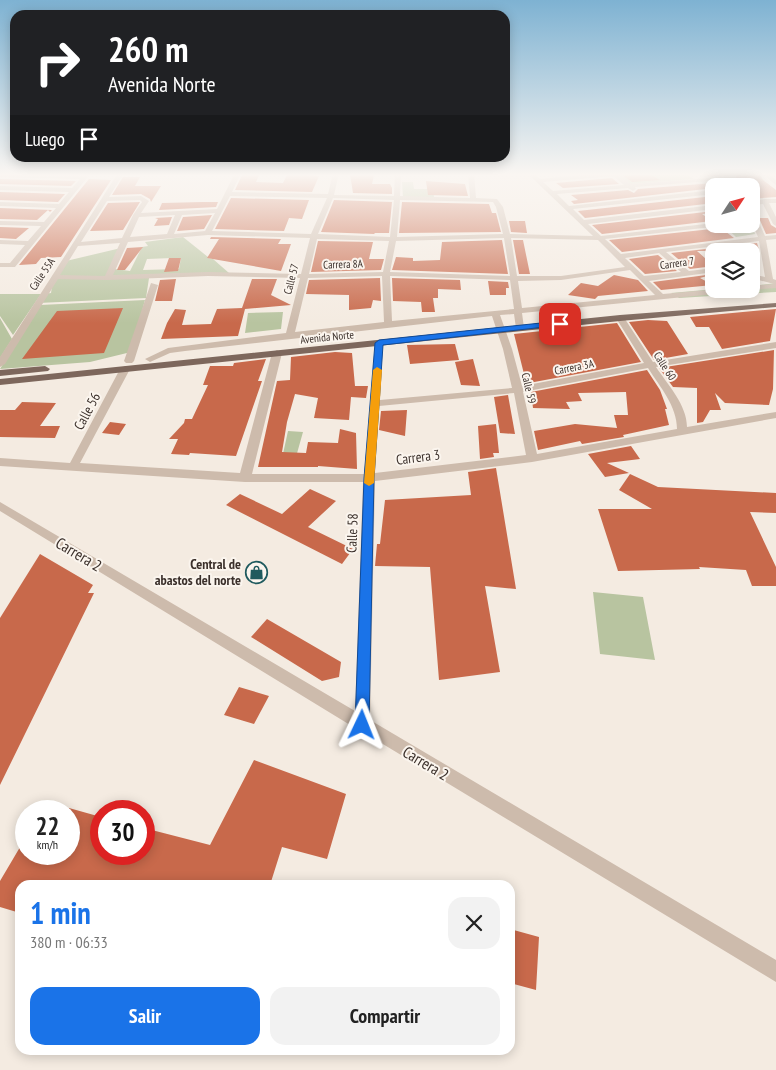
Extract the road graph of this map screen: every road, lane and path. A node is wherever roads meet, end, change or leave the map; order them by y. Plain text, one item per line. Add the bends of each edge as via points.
1 (0, 223) edge
2 (91, 223) edge
3 (132, 223) edge
4 (175, 223) edge
5 (213, 223) edge
6 (319, 223) edge
7 (395, 223) edge
8 (504, 223) edge
9 (585, 223) edge
10 (678, 223) dead end
11 (45, 224) joint
12 (705, 226) edge
13 (685, 228) junction
14 (208, 233) junction
15 (760, 233) edge
16 (692, 234) dead end
17 (314, 235) junction
18 (169, 236) junction
19 (507, 236) junction
20 (762, 237) junction
21 (776, 237) edge
22 (600, 238) junction
23 (393, 239) junction
24 (699, 239) dead end
25 (123, 241) junction
26 (0, 242) edge
27 (30, 243) junction
28 (720, 243) edge
29 (77, 244) junction
30 (705, 244) edge
31 (705, 245) edge
32 (659, 250) junction
33 (619, 256) junction
34 (0, 265) edge
35 (631, 268) junction
36 (705, 271) edge
37 (686, 273) junction
38 (386, 274) junction
39 (304, 276) junction
40 (54, 277) junction
41 (108, 278) junction
42 (512, 278) junction
43 (643, 279) junction
44 (772, 281) edge
45 (154, 285) dead end
46 (776, 286) edge
47 (760, 287) edge
48 (705, 293) edge
49 (661, 297) junction
50 (776, 297) edge
51 (776, 305) edge
52 (518, 312) junction
53 (495, 314) junction
54 (620, 318) junction
55 (388, 324) junction
56 (520, 325) junction
57 (500, 327) junction
58 (290, 335) junction
59 (379, 343) junction
60 (776, 345) edge
61 (276, 353) junction
62 (150, 359) junction
63 (0, 364) edge
64 (649, 364) junction
65 (127, 365) junction
66 (0, 373) edge
67 (0, 382) edge
68 (518, 390) junction
69 (375, 403) junction
70 (776, 415) edge
71 (682, 430) junction
72 (532, 458) junction
73 (0, 462) edge
74 (73, 467) junction
75 (245, 478) junction
76 (369, 478) junction
77 (0, 506) edge
78 (362, 725) junction
79 (776, 972) edge

1 - 11 street
2 - 29 street, Calle 55A
3 - 25 street
4 - 18 street
5 - 14 street
6 - 17 street, Calle 57
7 - 23 street
8 - 19 street
9 - 22 street
10 - 13 street
11 - 27 street
12 - 13 street
13 - 16 street
13 - 22 street
14 - 17 street
14 - 18 street
15 - 20 street
17 - 23 street
17 - 39 street, Calle 57
18 - 25 street
19 - 22 street
19 - 23 street
19 - 42 street
20 - 21 street
20 - 28 street
20 - 44 street
22 - 33 street
23 - 38 street
24 - 30 street
25 - 29 street
25 - 41 street
26 - 27 street
27 - 34 street via 12,265
29 - 40 street, Calle 55A
31 - 32 street
32 - 33 street
32 - 37 street
33 - 35 street
35 - 42 street, Carrera 8A via 561,278
35 - 43 street
36 - 37 street, Carrera 7
37 - 43 street, Carrera 7
38 - 39 street, Carrera 8A
38 - 42 street, Carrera 8A
38 - 55 street
39 - 41 street, Carrera 8A via 208,274
39 - 58 street, Calle 57
40 - 41 street, Carrera 8A
40 - 63 street, Calle 55A
42 - 52 street
43 - 49 street
45 - 65 street, Calle 56
46 - 47 street
48 - 49 street, Avenida Norte
49 - 52 street, Avenida Norte
50 - 56 main road, Avenida Norte
51 - 54 main road, Avenida Norte
52 - 53 street, Avenida Norte
52 - 56 street
53 - 55 street, Avenida Norte
53 - 57 street, Calle 59
54 - 56 main road, Avenida Norte
54 - 64 street, Calle 60
55 - 58 street, Avenida Norte
56 - 57 main road, Avenida Norte
57 - 59 main road, Avenida Norte
57 - 62 main road, Avenida Norte
57 - 68 street, Calle 59
58 - 62 street, Avenida Norte via 185,348
59 - 61 main road, Avenida Norte
59 - 69 street, Calle 58
60 - 64 street, Carrera 3A
61 - 65 main road, Avenida Norte
61 - 75 street
62 - 65 main road, Avenida Norte
64 - 68 street, Carrera 3A
64 - 71 street, Calle 60 via 678,408
65 - 66 main road, Avenida Norte
65 - 67 main road, Avenida Norte
65 - 74 street, Calle 56
68 - 69 street, Carrera 3A
68 - 72 street, Calle 59
69 - 76 street, Calle 58
70 - 71 street, Carrera 3
71 - 72 street, Carrera 3
72 - 76 street, Carrera 3
73 - 74 street, Carrera 3
74 - 75 street, Carrera 3
75 - 76 street, Carrera 3
76 - 78 street, Calle 58
77 - 78 street, Carrera 2
78 - 79 street, Carrera 2

